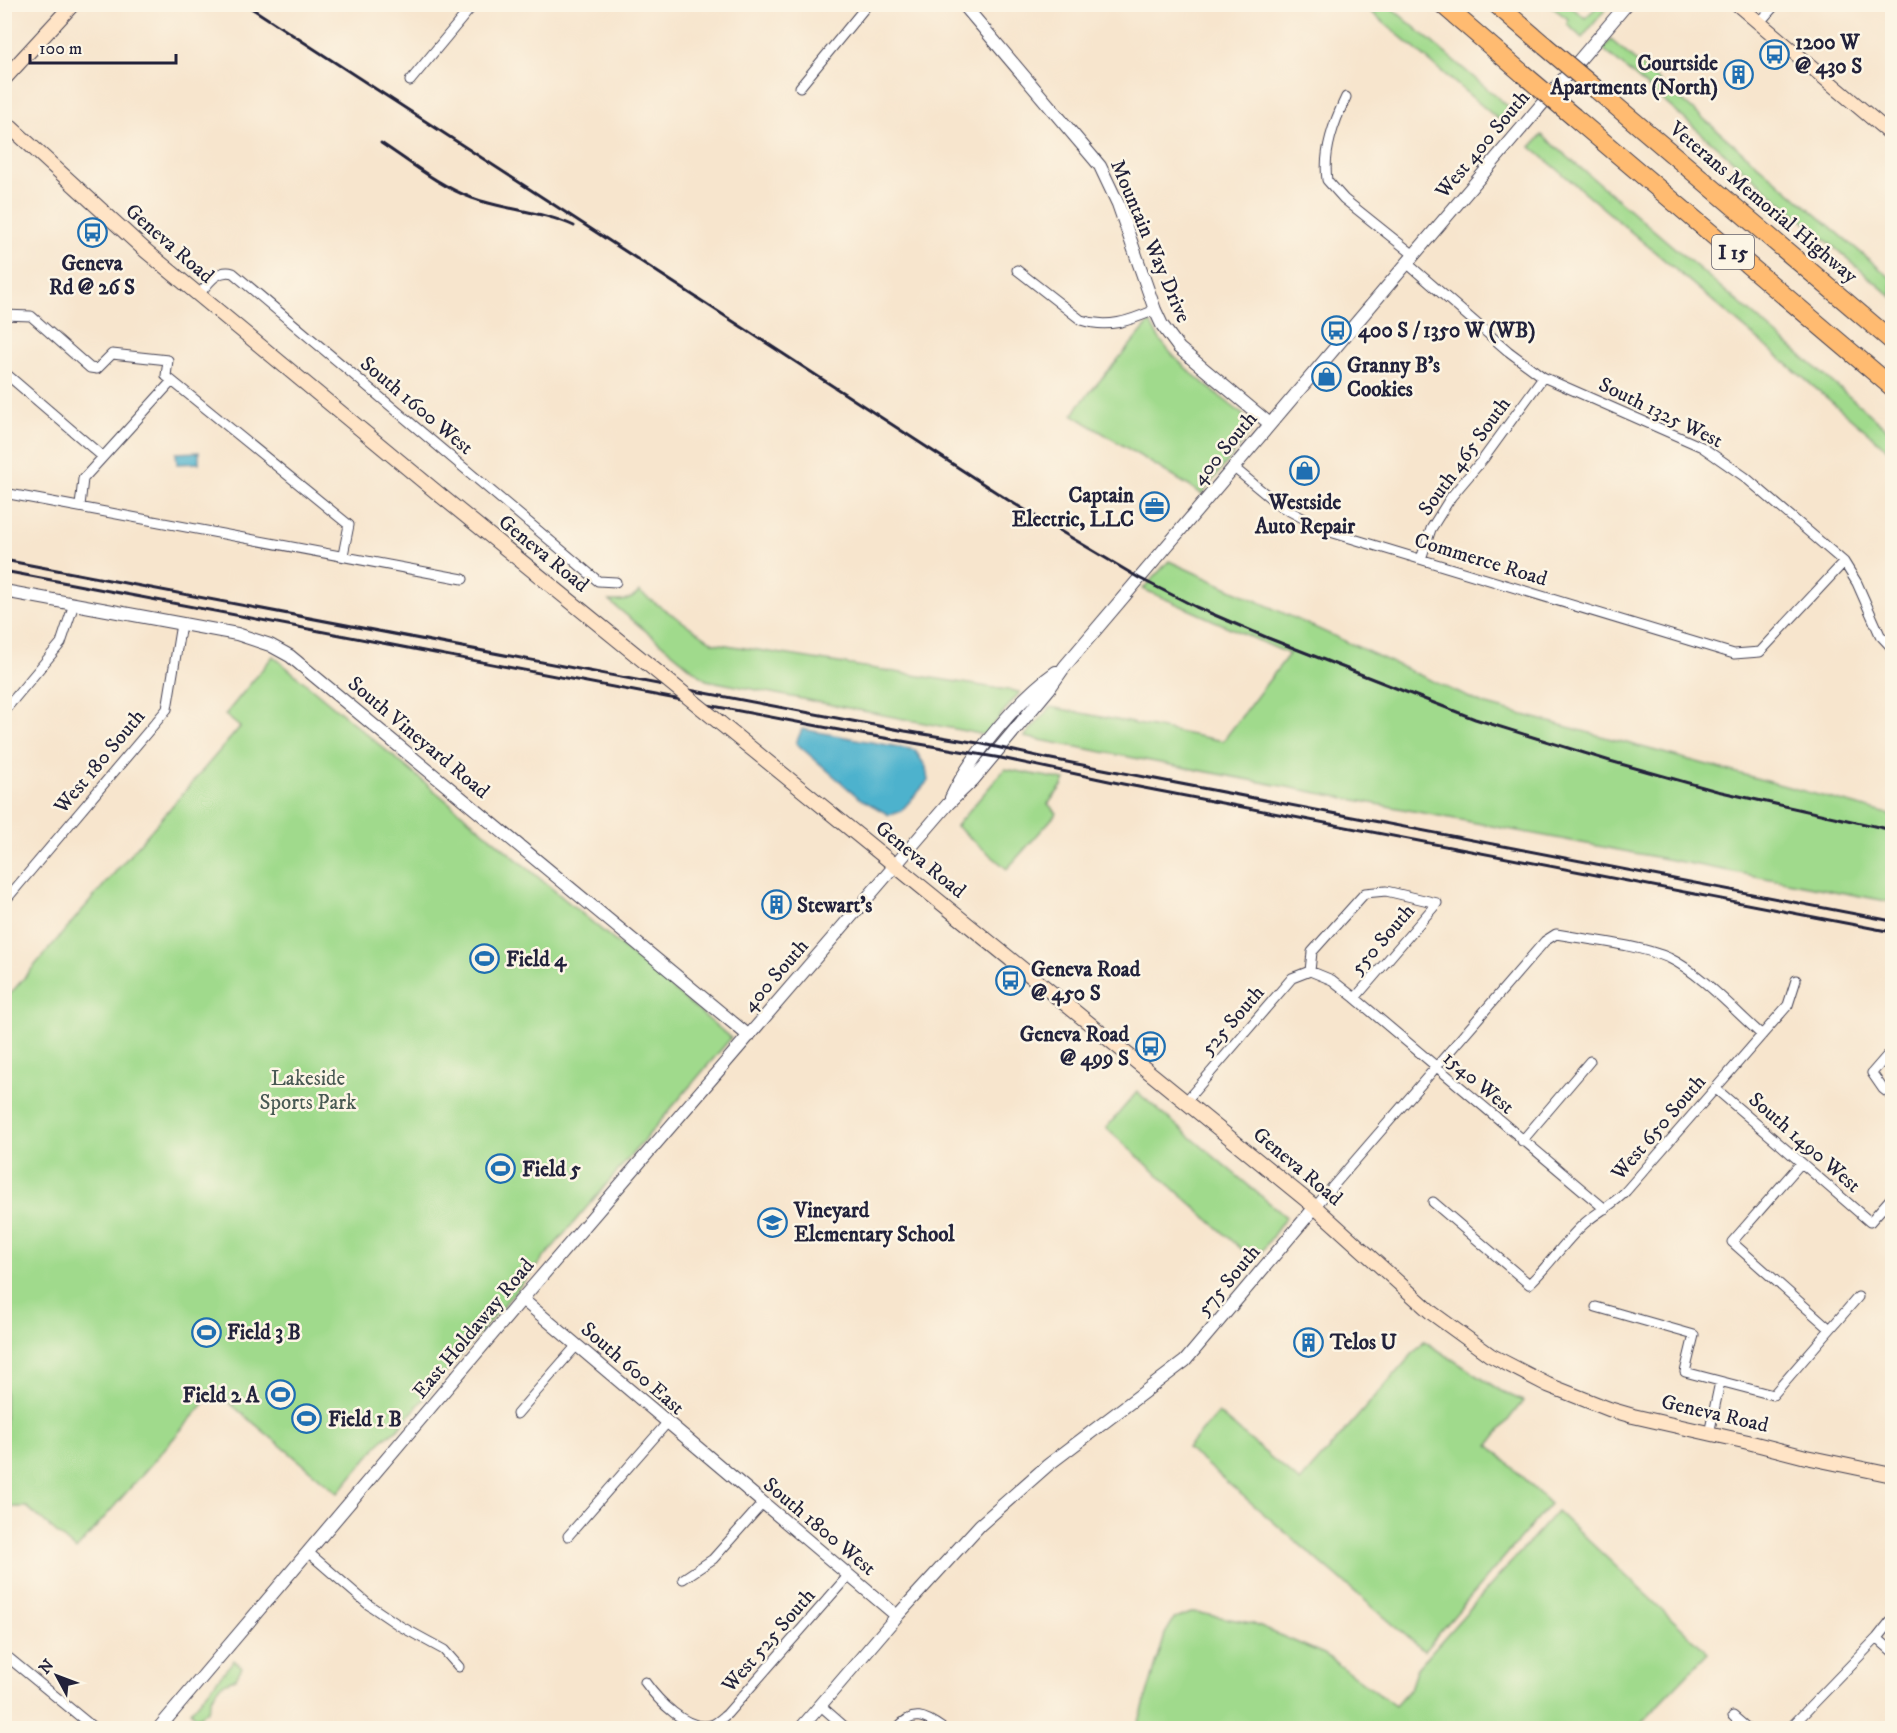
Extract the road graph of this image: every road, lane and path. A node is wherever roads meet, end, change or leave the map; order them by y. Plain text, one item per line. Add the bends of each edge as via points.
1 (73, 4) edge
2 (474, 4) edge
3 (868, 4) edge
4 (963, 4) edge
5 (1442, 4) edge
6 (1496, 4) edge
7 (1627, 4) edge
8 (1737, 4) edge
9 (1776, 4) edge
10 (1760, 22) junction
11 (4, 79) edge
12 (410, 81) dead end
13 (800, 87) dead end
14 (1346, 97) dead end
15 (4, 121) edge
16 (1893, 135) edge
17 (1411, 259) junction
18 (1017, 270) dead end
19 (198, 296) junction
20 (1155, 310) junction
21 (4, 315) edge
22 (1893, 341) edge
23 (4, 372) edge
24 (1543, 376) junction
25 (172, 381) junction
26 (1893, 387) edge
27 (1270, 424) junction
28 (103, 457) junction
29 (1233, 467) junction
30 (4, 493) edge
31 (80, 507) junction
32 (343, 555) junction
33 (1421, 559) junction
34 (1844, 562) junction
35 (464, 579) dead end
36 (616, 582) dead end
37 (4, 591) edge
38 (74, 604) junction
39 (181, 624) junction
40 (1893, 648) edge
41 (4, 711) edge
42 (895, 866) junction
43 (4, 902) edge
44 (1310, 971) junction
45 (1796, 980) dead end
46 (1355, 998) junction
47 (1762, 1035) junction
48 (749, 1036) junction
49 (1893, 1050) edge
50 (1590, 1061) dead end
51 (1436, 1069) junction
52 (1716, 1089) junction
53 (1893, 1096) edge
54 (1186, 1101) junction
55 (1522, 1141) junction
56 (1801, 1163) junction
57 (1893, 1197) edge
58 (1432, 1202) dead end
59 (1315, 1207) junction
60 (1605, 1209) junction
61 (1858, 1297) dead end
62 (522, 1299) junction
63 (1596, 1307) dead end
64 (1830, 1329) junction
65 (577, 1345) junction
66 (1720, 1382) junction
67 (517, 1414) dead end
68 (667, 1423) junction
69 (1709, 1434) junction
70 (718, 1467) joint
71 (1893, 1475) edge
72 (762, 1504) junction
73 (568, 1536) dead end
74 (309, 1553) junction
75 (848, 1575) junction
76 (683, 1579) dead end
77 (897, 1616) junction
78 (1893, 1619) edge
79 (1877, 1638) junction
80 (1893, 1652) edge
81 (4, 1654) edge
82 (459, 1667) dead end
83 (645, 1682) dead end
84 (821, 1706) junction
85 (1733, 1716) dead end
86 (94, 1728) edge
87 (159, 1728) edge
88 (801, 1728) edge
89 (846, 1728) edge
90 (897, 1728) edge
91 (942, 1728) edge
92 (1747, 1728) edge
93 (1790, 1728) edge

1 - 11 main road
2 - 12 street
3 - 13 street
4 - 20 street, Mountain Way Drive via 1100,166 1118,204
5 - 26 highway, I 15, bridge
6 - 22 highway, Veterans Memorial Highway / I 15, bridge
7 - 17 street, West 400 South
8 - 10 main road
9 - 10 street
10 - 16 main road
14 - 17 street, South 1325 West via 1327,152 1327,180
15 - 19 main road, Geneva Road
17 - 24 street, South 1325 West via 1508,351
17 - 27 street, 400 South
18 - 20 street via 1081,320 1094,324 1122,323
19 - 36 street, South 1600 West via 214,277 223,272 233,273 598,581
19 - 42 main road, Geneva Road, bridge
20 - 27 street, Mountain Way Drive via 1179,348
21 - 25 street via 31,316 90,368 97,369 112,354 168,360 166,376
23 - 28 street
24 - 33 street, South 465 South via 1491,450 1451,497 1431,530
24 - 34 street, South 1325 West via 1702,447 1745,477
25 - 28 street
25 - 32 street via 349,525
27 - 29 street, 400 South
28 - 31 street via 83,479
29 - 33 street, Commerce Road via 1280,506 1307,522
29 - 42 street, 400 South via 973,780
30 - 31 street
31 - 32 street
32 - 35 street
33 - 34 street, Commerce Road via 1734,654 1760,652
34 - 40 street, South 1325 West via 1880,634
37 - 38 street, South Vineyard Road
38 - 39 street, South Vineyard Road
38 - 41 street via 61,644
39 - 43 street, West 180 South via 167,709
39 - 48 street, South Vineyard Road via 237,634 290,656
42 - 48 street, 400 South
42 - 54 main road, Geneva Road
44 - 46 street, 1540 West via 1332,980
44 - 46 street, 550 South via 1312,952 1365,893 1386,891 1437,903
44 - 54 street, 525 South via 1292,978
45 - 47 street, West 650 South via 1788,1005
46 - 51 street, 1540 West
47 - 51 street, 575 South via 1687,968 1668,958 1556,934 1545,941
47 - 52 street, West 650 South
48 - 62 street, East Holdaway Road
49 - 53 street via 1872,1073
50 - 55 street
51 - 55 street, 1540 West
51 - 59 street, 575 South
52 - 56 street, South 1490 West
52 - 60 street, West 650 South via 1626,1191
54 - 59 main road, Geneva Road
55 - 60 street, 1540 West
56 - 57 street, South 1490 West via 1870,1222
56 - 64 street via 1732,1242
58 - 60 street, West 650 South via 1529,1284 1585,1223
59 - 69 main road, Geneva Road via 1432,1312 1490,1355 1548,1385 1609,1409
59 - 77 street, 575 South via 1185,1361 1048,1465 980,1525
61 - 64 street
62 - 65 street, South 600 East
62 - 74 street, East Holdaway Road
63 - 66 street via 1694,1335 1685,1372
64 - 66 street via 1773,1395
65 - 67 street
65 - 68 street, South 600 East
66 - 69 street
68 - 70 street, South 600 East
68 - 73 street
69 - 71 main road, Geneva Road
70 - 72 street, South 1800 West
72 - 75 street, South 1800 West
72 - 76 street via 713,1559
74 - 82 street via 369,1605 444,1650
74 - 87 street, East Holdaway Road
75 - 77 street, South 1800 West
75 - 83 street, West 525 South via 727,1714 711,1725 692,1724 677,1715 655,1697
77 - 84 street, 575 South
78 - 79 street
79 - 80 street
79 - 93 street
81 - 86 street
84 - 88 street, 575 South
84 - 89 street
85 - 92 street
90 - 91 street via 914,1717 926,1717

